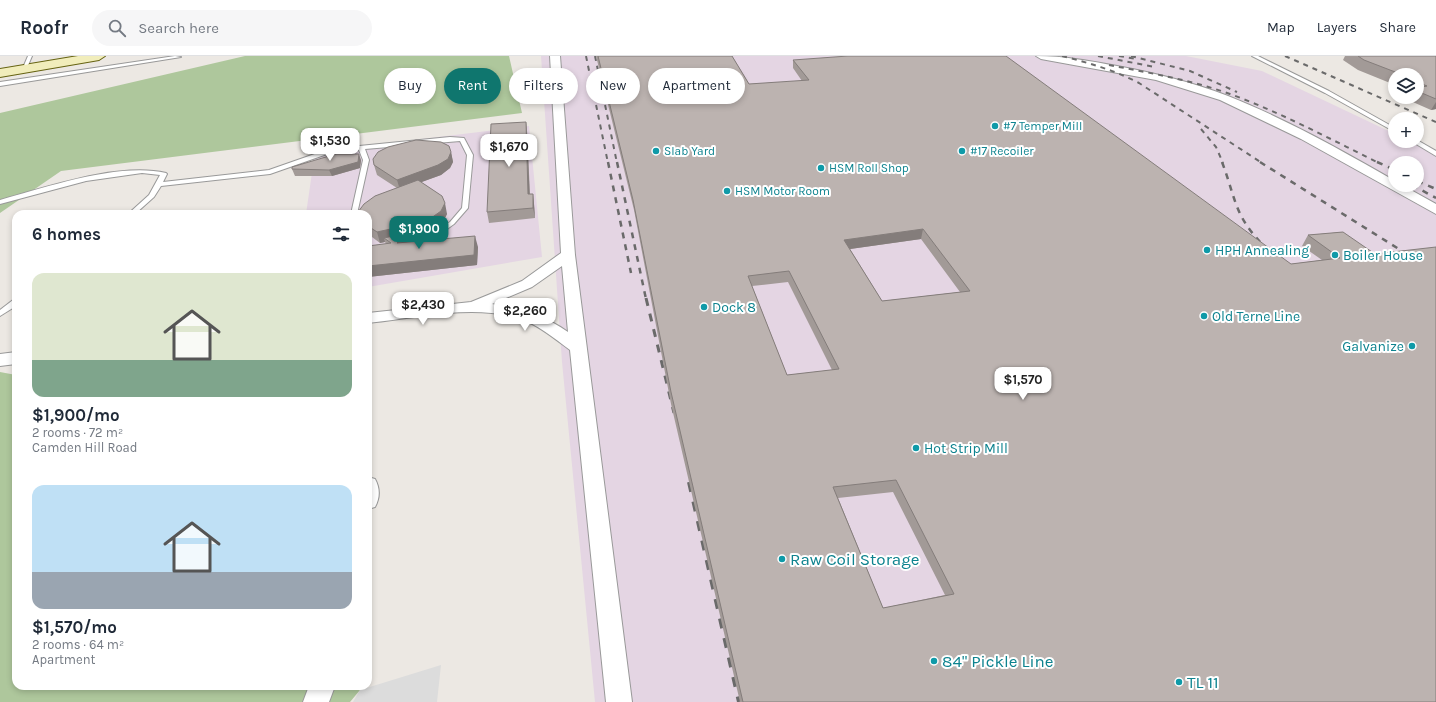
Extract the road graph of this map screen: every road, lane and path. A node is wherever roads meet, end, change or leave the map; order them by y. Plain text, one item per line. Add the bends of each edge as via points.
1 (30, 56) edge
2 (99, 56) edge
3 (555, 56) edge
4 (1041, 56) edge
5 (1254, 56) edge
6 (179, 57) edge
7 (24, 69) junction
8 (0, 73) edge
9 (0, 84) edge
10 (1388, 126) edge
11 (1424, 147) edge
12 (361, 148) junction
13 (1436, 154) edge
14 (159, 184) junction
15 (0, 202) edge
16 (136, 210) edge
17 (355, 210) edge
18 (1436, 210) edge
19 (392, 244) edge
20 (568, 255) junction
21 (12, 305) edge
22 (474, 306) junction
23 (0, 314) edge
24 (372, 318) edge
25 (579, 348) junction
26 (12, 358) edge
27 (0, 360) edge
28 (320, 690) edge
29 (316, 702) edge
30 (620, 702) edge

1 - 7 lane
2 - 7 street
3 - 20 street
4 - 18 street via 1157,78 1224,98 1275,120
5 - 10 lane
6 - 9 lane
7 - 8 street
11 - 13 lane
12 - 14 lane via 330,151 270,172
12 - 17 lane via 366,160
12 - 19 lane via 462,139 470,154 465,208 452,222 433,235
14 - 15 lane via 164,174 142,171 86,179
14 - 16 lane via 152,196
20 - 22 street via 527,284
20 - 25 street
21 - 23 lane
22 - 24 street
22 - 25 street via 522,314 553,329
25 - 30 street
26 - 27 street
28 - 29 street

